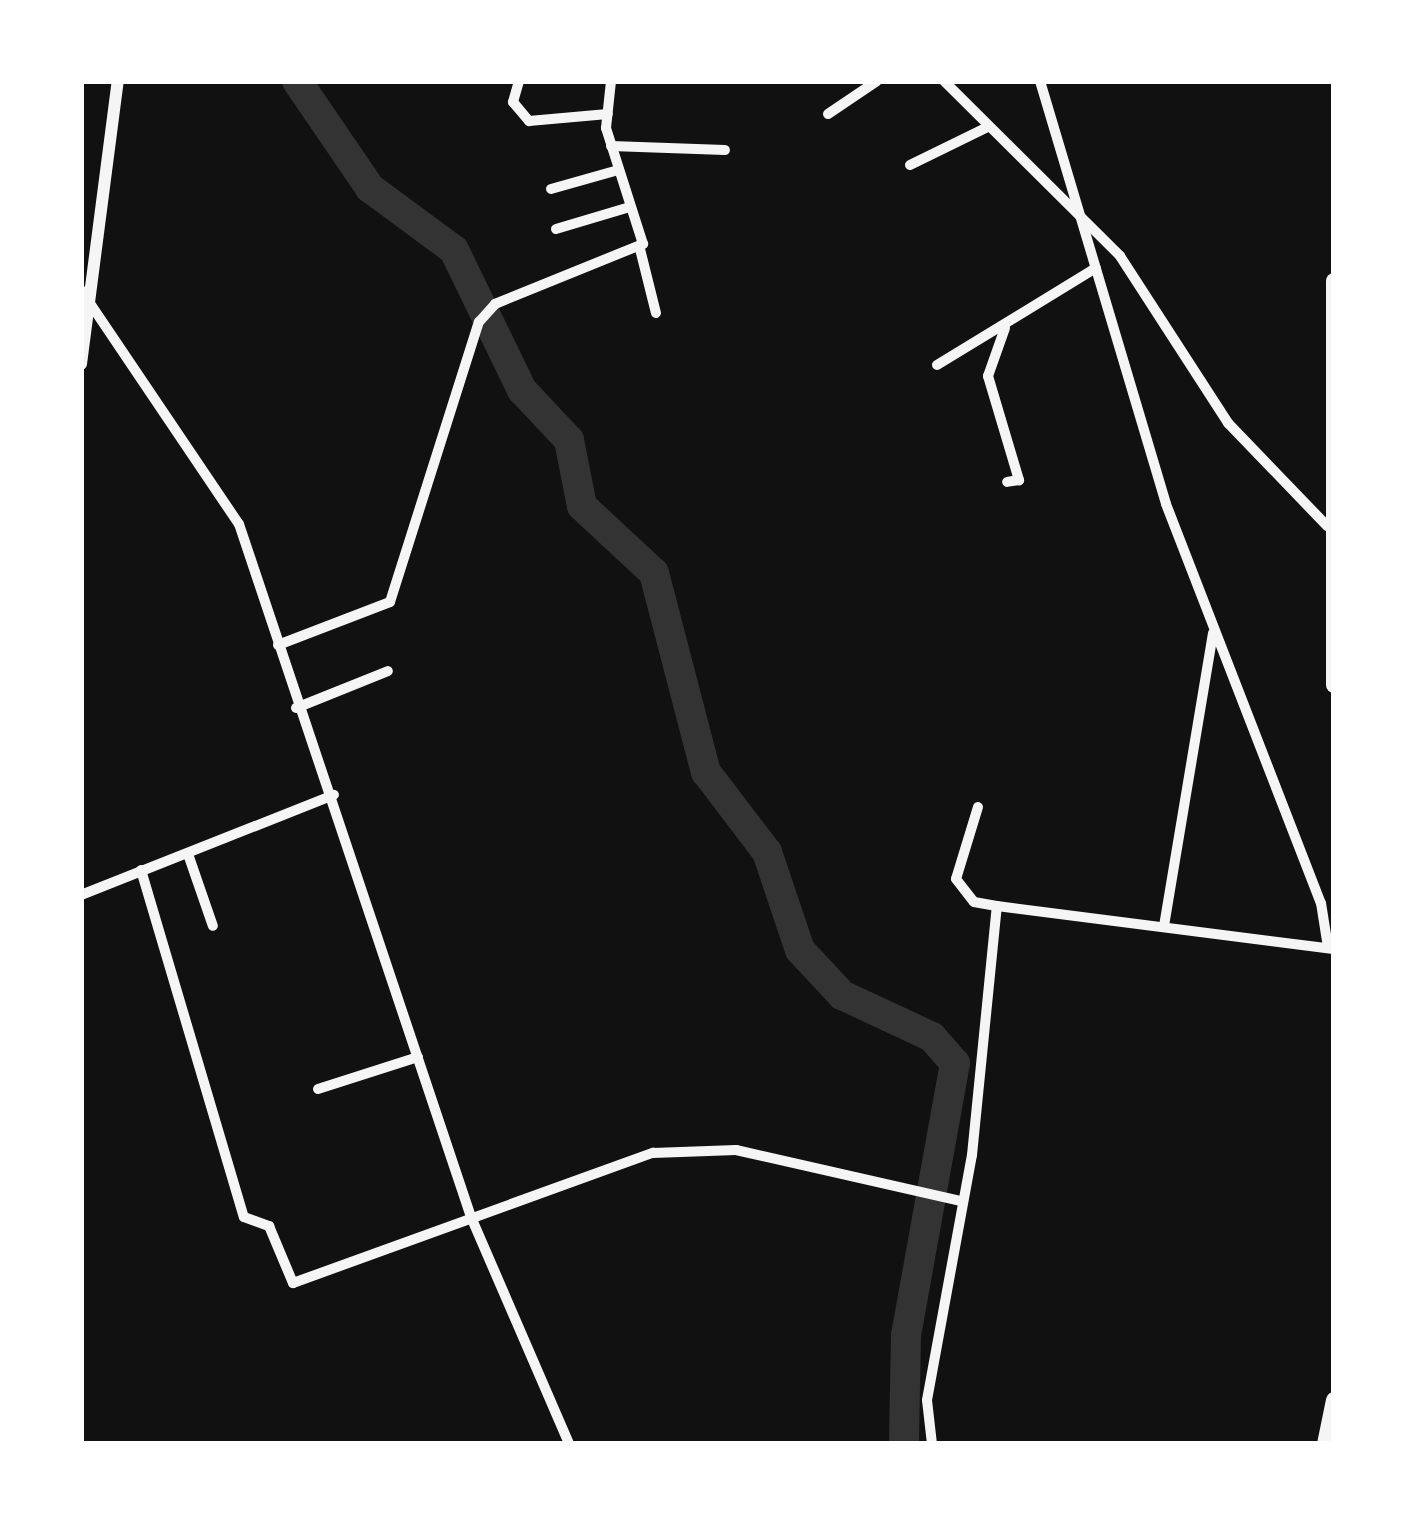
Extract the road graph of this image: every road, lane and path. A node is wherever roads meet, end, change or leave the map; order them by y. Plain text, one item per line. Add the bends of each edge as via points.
1 (118, 81) edge
2 (519, 81) edge
3 (611, 81) edge
4 (878, 81) edge
5 (944, 81) edge
6 (1040, 81) edge
7 (608, 114) junction
8 (828, 114) dead end
9 (988, 127) junction
10 (611, 146) junction
11 (724, 150) dead end
12 (910, 165) dead end
13 (618, 170) junction
14 (551, 189) dead end
15 (630, 208) junction
16 (1082, 221) junction
17 (556, 230) dead end
18 (640, 249) junction
19 (1096, 268) junction
20 (1334, 281) edge
21 (81, 290) edge
22 (91, 302) junction
23 (656, 313) dead end
24 (1005, 328) junction
25 (81, 364) edge
26 (937, 365) dead end
27 (1007, 482) dead end
28 (1327, 526) junction
29 (1332, 564) edge
30 (1214, 629) junction
31 (278, 645) junction
32 (388, 671) dead end
33 (1334, 685) edge
34 (296, 708) junction
35 (334, 795) junction
36 (978, 807) dead end
37 (188, 854) junction
38 (141, 870) junction
39 (81, 895) edge
40 (997, 906) junction
41 (213, 926) dead end
42 (1164, 926) junction
43 (1331, 949) edge
44 (418, 1057) junction
45 (318, 1089) dead end
46 (961, 1201) junction
47 (471, 1217) junction
48 (1334, 1400) edge
49 (568, 1444) edge
50 (932, 1444) edge
51 (1325, 1444) edge

1 - 22 street
2 - 7 street via 513,102 529,121
3 - 7 street
4 - 8 street
5 - 9 street
6 - 16 street
7 - 10 street
9 - 12 street
9 - 16 street
10 - 11 street
10 - 13 street
13 - 14 street
13 - 15 street
15 - 17 street
15 - 18 street
16 - 19 street
16 - 28 street via 1120,256 1228,423
18 - 23 street
18 - 31 street via 495,304 479,322 390,602
19 - 24 street
19 - 30 street
20 - 28 main road
21 - 22 street
22 - 25 street
22 - 31 street via 220,488
24 - 26 street
24 - 27 street via 988,376 1019,480
28 - 29 main road
29 - 33 main road
30 - 42 street
30 - 43 street
31 - 34 street
32 - 34 street
34 - 35 street
35 - 37 street
35 - 44 street
36 - 40 street via 956,879 974,902
37 - 38 street
37 - 41 street
38 - 39 street
38 - 47 street via 244,1217 269,1226 293,1283
40 - 42 street
40 - 46 street
42 - 43 street
44 - 45 street
44 - 47 street
46 - 47 street via 698,1149 653,1153
46 - 50 street via 927,1400
47 - 49 street
48 - 51 main road

